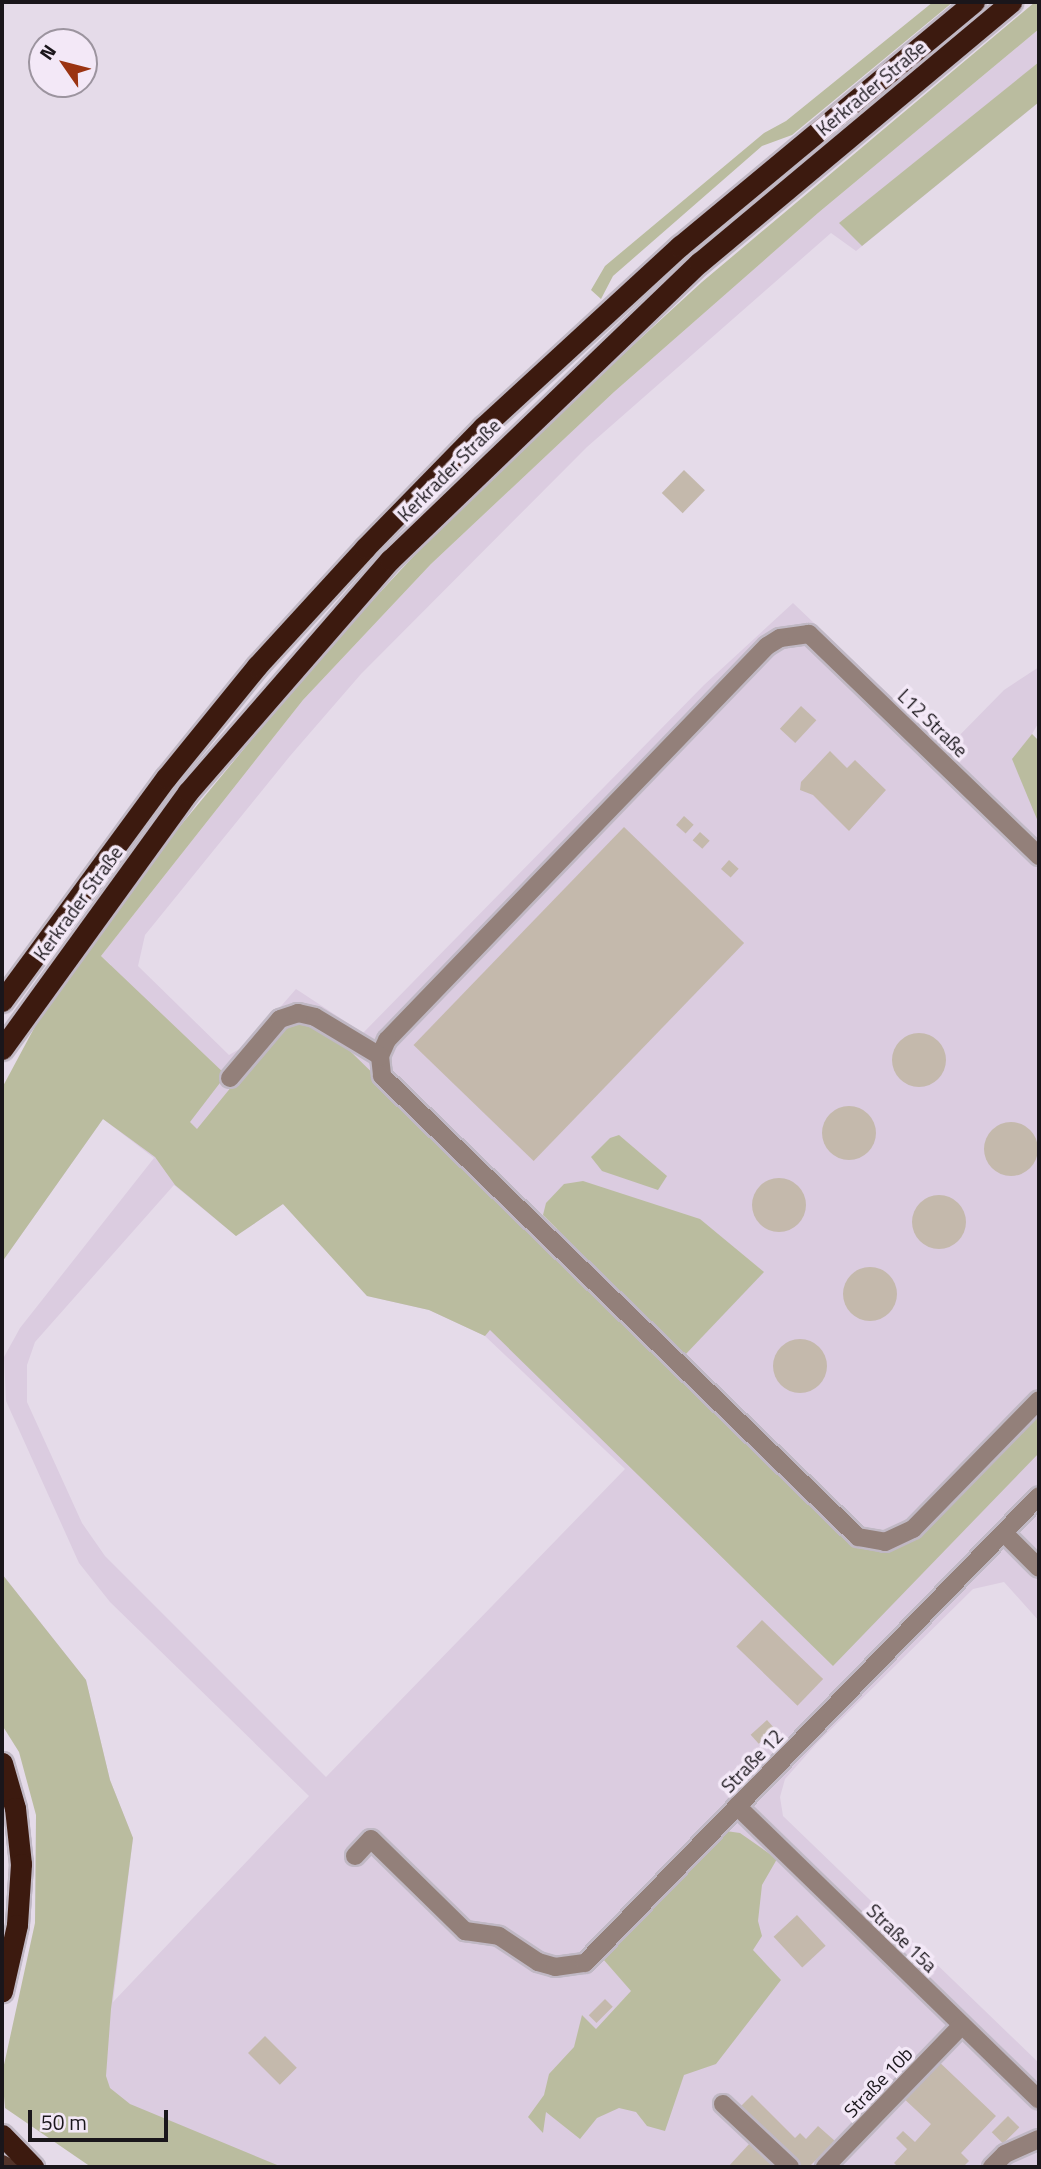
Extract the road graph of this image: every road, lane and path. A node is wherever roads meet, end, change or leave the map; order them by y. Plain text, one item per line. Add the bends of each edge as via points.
1 (975, 2) edge
2 (1011, 2) edge
3 (1039, 856) edge
4 (2, 1001) edge
5 (2, 1049) edge
6 (380, 1056) junction
7 (230, 1077) dead end
8 (1039, 1400) edge
9 (1039, 1496) edge
10 (1004, 1533) junction
11 (1039, 1568) edge
12 (2, 1763) edge
13 (737, 1806) junction
14 (355, 1856) dead end
15 (2, 1992) edge
16 (962, 2025) junction
17 (1039, 2100) edge
18 (723, 2104) dead end
19 (2, 2135) edge
20 (1039, 2139) edge
21 (2, 2164) edge
22 (8, 2167) edge
23 (33, 2167) edge
24 (790, 2167) edge
25 (825, 2167) edge
26 (992, 2167) edge

1 - 4 highway, Kerkrader Straße via 680,246 483,427 365,548 257,666 166,778
2 - 5 highway, Kerkrader Straße via 699,263 390,560 188,792
3 - 6 street, L12 Straße via 809,634 791,636 767,646 387,1040
6 - 7 street via 316,1017 298,1013 280,1019
6 - 8 street via 382,1076 858,1537 885,1542 913,1529
9 - 10 street, Straße 12
10 - 11 street
10 - 13 street, Straße 12
12 - 15 highway via 15,1808 21,1864 17,1925
13 - 14 street, Straße 12 via 584,1963 555,1967 538,1962 499,1936 465,1931 371,1839
13 - 16 street, Straße 15a
16 - 17 street, Straße 15a
16 - 25 street, Straße 10b
18 - 24 street
19 - 23 highway
20 - 26 street via 1005,2154
21 - 22 main road

